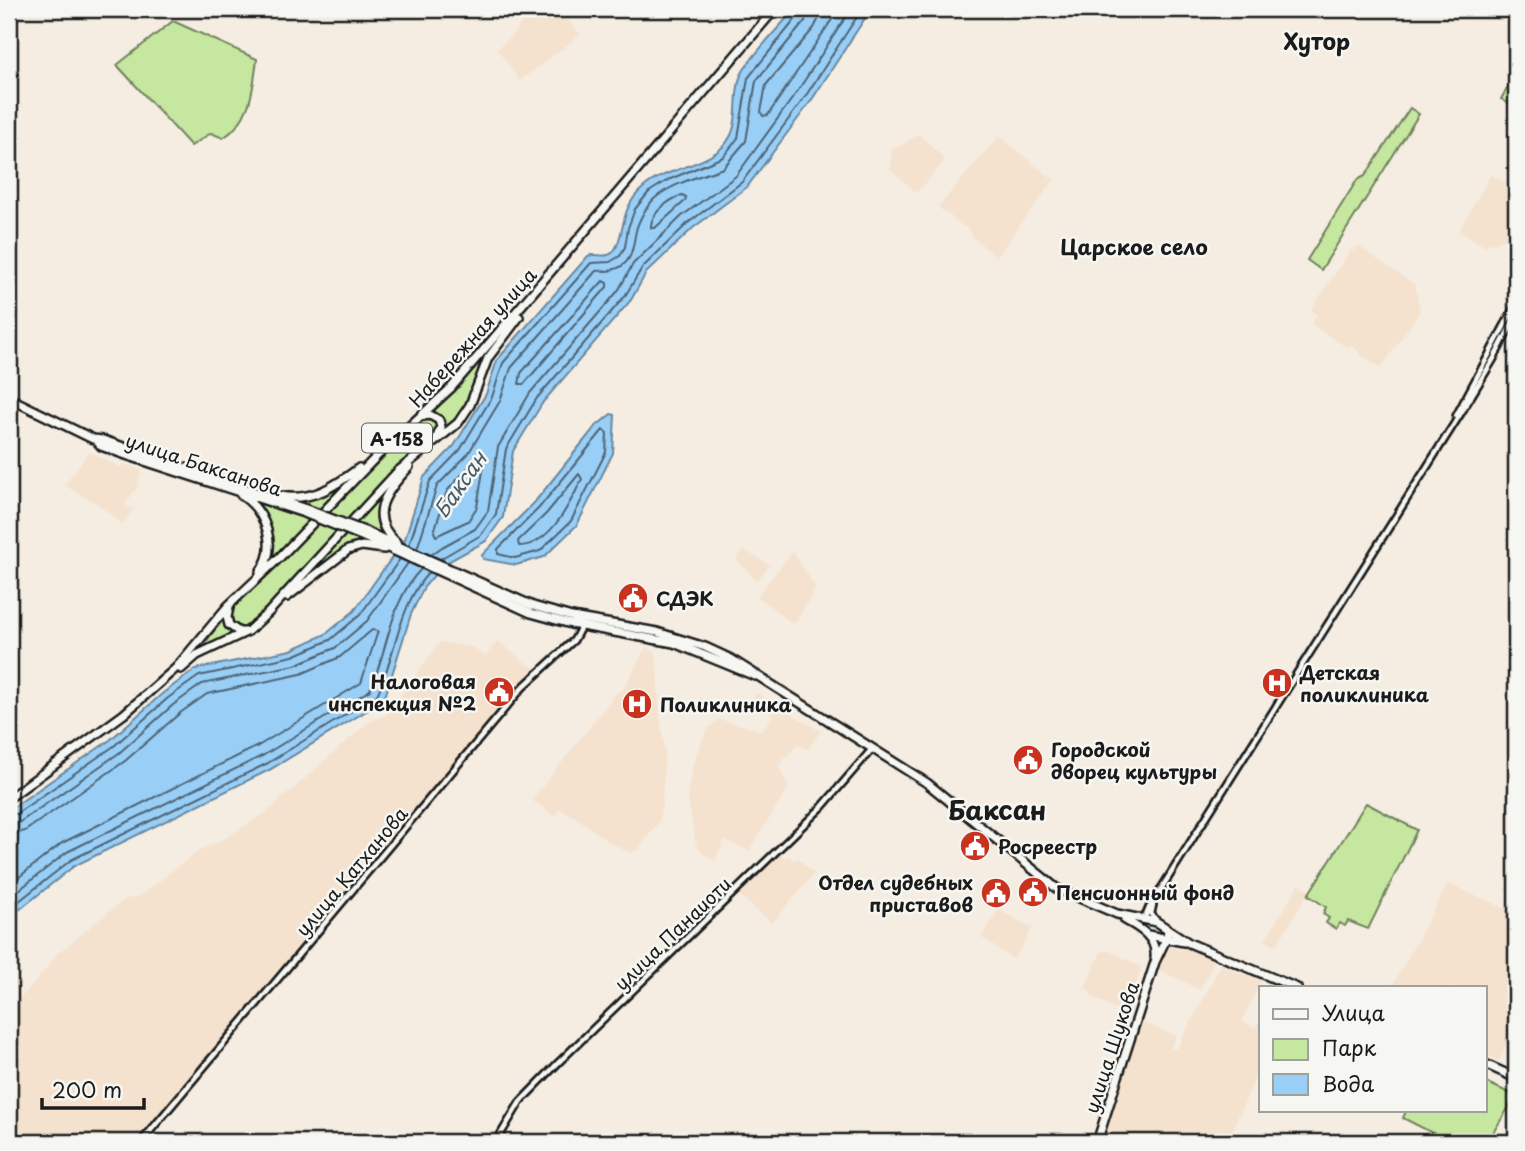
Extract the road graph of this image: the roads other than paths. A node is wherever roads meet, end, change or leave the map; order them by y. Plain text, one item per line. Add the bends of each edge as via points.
1 (775, 9) edge
2 (542, 283) junction
3 (1516, 304) edge
4 (1516, 316) edge
5 (9, 398) edge
6 (420, 417) junction
7 (1454, 421) junction
8 (96, 440) junction
9 (430, 446) junction
10 (422, 452) junction
11 (377, 456) junction
12 (235, 490) junction
13 (258, 492) junction
14 (305, 511) junction
15 (397, 549) junction
16 (248, 587) junction
17 (233, 601) junction
18 (267, 614) junction
19 (583, 622) junction
20 (248, 631) junction
21 (132, 707) junction
22 (873, 748) junction
23 (9, 798) edge
24 (1157, 896) junction
25 (1117, 914) junction
26 (1144, 918) junction
27 (1157, 922) junction
28 (1168, 930) junction
29 (1145, 933) junction
30 (1168, 940) junction
31 (1189, 943) junction
32 (1155, 961) junction
33 (1292, 986) edge
34 (1486, 1064) edge
35 (1516, 1078) edge
36 (141, 1142) edge
37 (496, 1142) edge
38 (1097, 1142) edge

1 - 2 main road, Набережная улица / А-158
2 - 6 main road, Набережная улица / А-158
2 - 9 main road, А-158 via 488,358 465,414
3 - 7 street
4 - 7 street
5 - 8 main road, улица Баксанова
6 - 9 main road via 434,415 441,423
6 - 11 main road, Набережная улица / А-158
7 - 24 street
8 - 12 main road, улица Баксанова via 127,456
8 - 13 main road, улица Баксанова
9 - 10 main road, А-158
10 - 15 main road via 383,502 383,526
10 - 18 main road, А-158 via 397,472
11 - 13 main road via 318,494 291,498
11 - 16 main road, Набережная улица / А-158
12 - 14 main road, улица Баксанова
12 - 16 main road via 256,506 268,536 266,563
13 - 14 main road, улица Баксанова
14 - 15 main road, bridge
15 - 18 main road via 369,546 348,550
15 - 19 main road
16 - 17 main road, Набережная улица / А-158
17 - 20 main road via 229,625 239,632
17 - 21 main road, Набережная улица / А-158 via 189,655
18 - 20 main road, А-158
19 - 22 main road via 657,632 705,647 744,666
19 - 36 street, улица Катханова via 574,640 523,687
20 - 21 main road, А-158 via 197,655
21 - 23 main road, Набережная улица / А-158
22 - 25 main road via 927,783 1056,888
22 - 37 street, улица Панаиоти via 822,807 520,1102
24 - 26 street
24 - 27 street via 1151,914
25 - 26 main road
25 - 29 main road
26 - 27 main road
26 - 29 main road
27 - 28 main road
28 - 30 main road, улица Шукова
28 - 31 main road
29 - 30 main road
29 - 32 main road via 1155,945
30 - 31 main road
30 - 32 main road, улица Шукова
31 - 33 main road
32 - 38 main road, улица Шукова
34 - 35 main road

